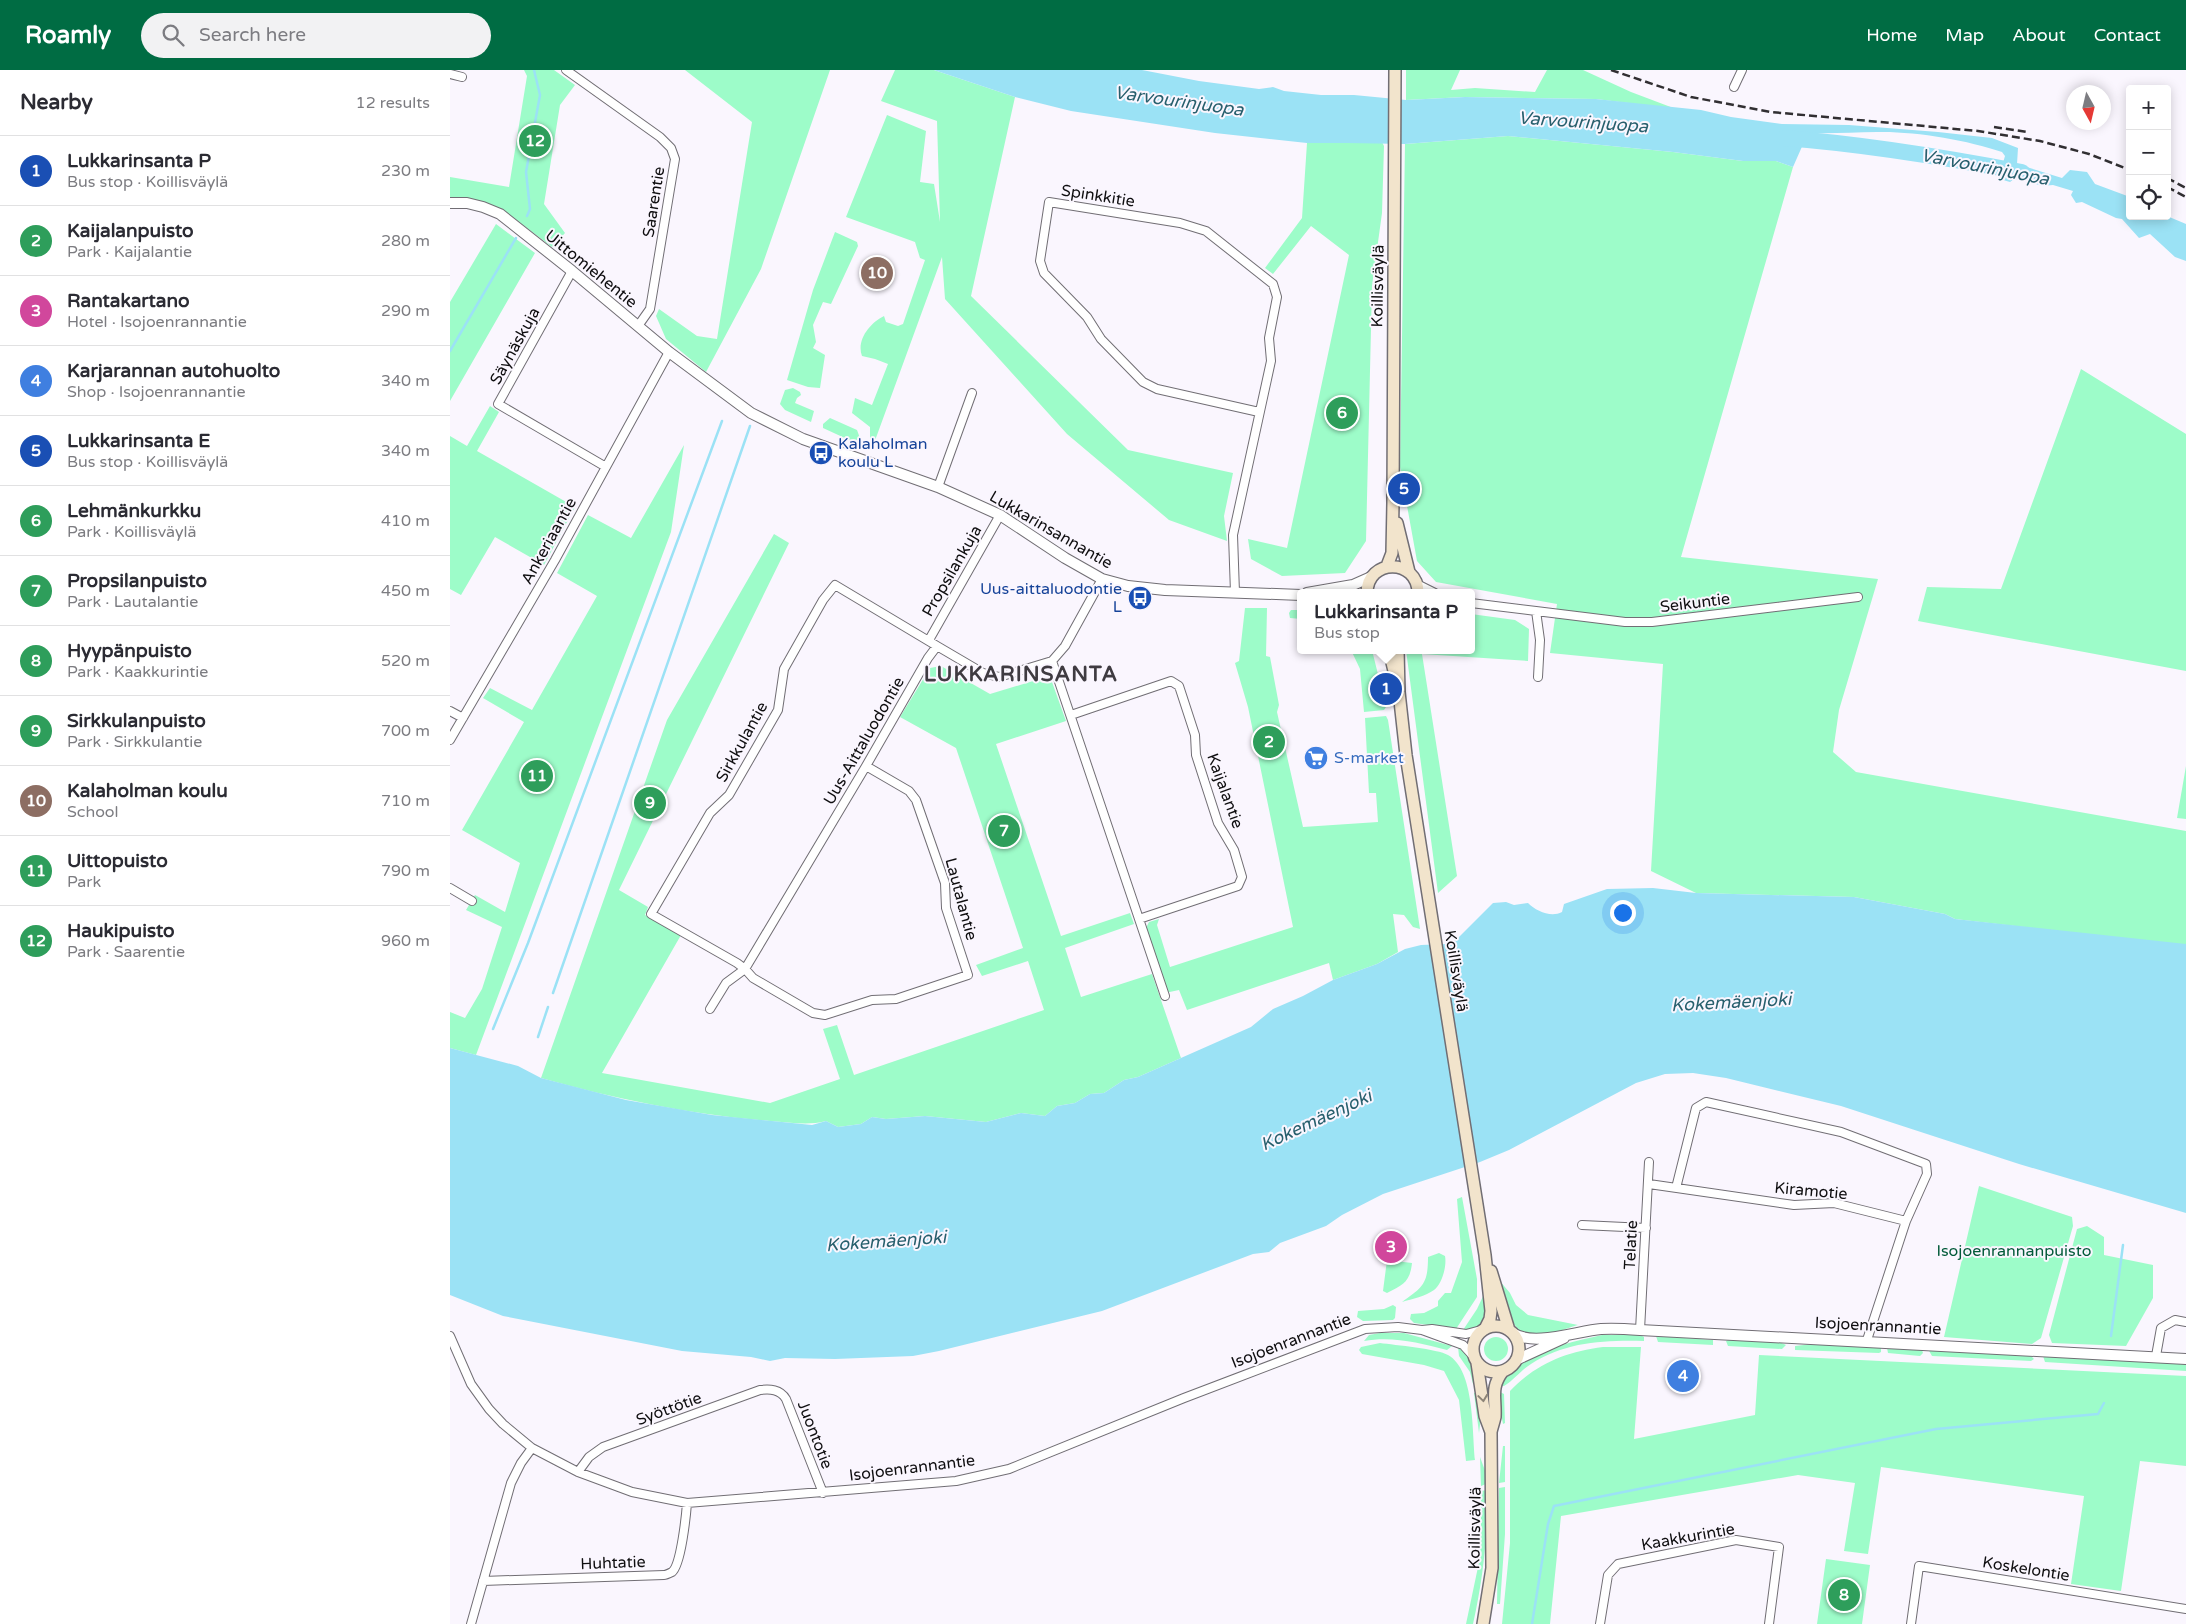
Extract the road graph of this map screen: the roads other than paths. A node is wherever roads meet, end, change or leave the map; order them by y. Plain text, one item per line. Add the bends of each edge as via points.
1 (566, 70) edge
2 (1395, 70) edge
3 (1742, 70) edge
4 (450, 74) edge
5 (462, 77) dead end
6 (1734, 87) dead end
7 (450, 203) edge
8 (572, 271) junction
9 (638, 326) junction
10 (669, 352) junction
11 (704, 379) joint
12 (972, 393) dead end
13 (1259, 412) junction
14 (606, 467) junction
15 (938, 487) junction
16 (1393, 503) junction
17 (1000, 515) junction
18 (1387, 566) junction
19 (1409, 572) junction
20 (1371, 577) junction
21 (1102, 578) junction
22 (1417, 588) edge
23 (1330, 589) edge
24 (1368, 589) edge
25 (1235, 593) junction
26 (1297, 594) edge
27 (1858, 598) dead end
28 (1475, 603) edge
29 (1536, 611) junction
30 (929, 640) junction
31 (937, 646) junction
32 (1390, 654) edge
33 (1398, 654) edge
34 (1052, 661) junction
35 (1538, 677) dead end
36 (1400, 692) junction
37 (450, 711) edge
38 (1071, 715) junction
39 (463, 718) junction
40 (450, 740) edge
41 (866, 766) junction
42 (450, 888) edge
43 (472, 901) dead end
44 (1139, 919) junction
45 (745, 969) junction
46 (1165, 996) dead end
47 (710, 1009) dead end
48 (1649, 1162) dead end
49 (1648, 1184) junction
50 (1676, 1188) junction
51 (1906, 1221) junction
52 (1582, 1226) dead end
53 (1646, 1228) junction
54 (1485, 1255) junction
55 (2186, 1322) edge
56 (1483, 1329) junction
57 (1422, 1330) junction
58 (1640, 1330) junction
59 (1511, 1331) junction
60 (1569, 1335) junction
61 (450, 1336) edge
62 (1867, 1340) junction
63 (2156, 1356) junction
64 (1475, 1359) junction
65 (2186, 1359) edge
66 (1516, 1360) junction
67 (1503, 1371) junction
68 (778, 1391) joint
69 (1491, 1432) junction
70 (532, 1448) junction
71 (578, 1472) junction
72 (823, 1492) junction
73 (687, 1503) junction
74 (483, 1581) junction
75 (2186, 1609) edge
76 (471, 1624) edge
77 (1483, 1624) edge
78 (1600, 1624) edge
79 (1769, 1624) edge
80 (1911, 1624) edge

1 - 9 street, Saarentie via 671,148 674,159 650,309
2 - 16 main road, Koillisväylä
3 - 6 street
4 - 5 street
7 - 8 street, Uittomiehentie via 467,203 500,214
8 - 9 street, Uittomiehentie
8 - 14 street, Säynäskuja via 498,404
9 - 10 street, Uittomiehentie
10 - 11 street, Uittomiehentie
10 - 14 street, Ankeriaantie
11 - 15 street, Lukkarinsannantie via 751,413 803,439
12 - 15 street
13 - 13 street, Spinkkitie via 1271,361 1268,338 1277,297 1273,284 1206,231 1180,223 1049,202 1040,261 1044,273 1087,317 1101,340 1143,382 1157,389
13 - 25 street, Spinkkitie via 1233,535
14 - 39 street, Ankeriaantie
15 - 17 street, Lukkarinsannantie
16 - 18 main road, Koillisväylä via 1392,553
16 - 19 main road, Koillisväylä
17 - 21 street, Lukkarinsannantie
17 - 30 street, Propsilankuja
18 - 19 main road via 1399,566
18 - 20 main road
19 - 22 main road, Koillisväylä
20 - 23 street via 1353,585
20 - 24 main road
21 - 25 street, Lukkarinsannantie via 1128,586
21 - 34 street via 1065,646
25 - 26 street, Lukkarinsannantie
27 - 29 street, Seikuntie via 1652,622 1625,622
28 - 29 street, Seikuntie
29 - 35 street via 1540,640
30 - 31 street, Sirkkulantie
30 - 45 street, Sirkkulantie via 835,585 784,669 778,710 729,795 710,813 651,914
31 - 34 street via 983,673 1000,677
31 - 41 street, Uus-Aittaluodontie
32 - 36 main road, Koillisväylä
33 - 36 main road, Koillisväylä
34 - 38 street
36 - 54 main road, Koillisväylä via 1406,755
37 - 39 street
38 - 44 street
38 - 44 street, Kaijalantie via 1171,680 1178,686 1195,735 1196,755 1215,815 1234,850 1242,877 1238,886
39 - 40 street, Ankeriaantie
41 - 45 street, Uus-Aittaluodontie
41 - 45 street, Lautalantie via 909,791 916,800 945,883 946,908 968,975 896,1000 872,1000 825,1016 813,1013 753,978
42 - 43 street
44 - 46 street
45 - 47 street, Uus-Aittaluodontie via 726,982
48 - 49 street, Telatie
49 - 50 street, Kiramotie
49 - 53 street, Telatie
50 - 51 street, Kiramotie via 1794,1204 1834,1203
50 - 51 street via 1696,1108 1706,1102 1841,1132 1926,1164 1926,1174
51 - 62 street
52 - 53 street
53 - 58 street, Telatie
54 - 56 main road, Koillisväylä via 1491,1311
54 - 59 main road, Koillisväylä
55 - 63 street via 2175,1320 2161,1328
56 - 57 street, Isojoenrannantie via 1466,1334
56 - 59 main road via 1499,1326
56 - 64 main road via 1473,1341
57 - 64 street, Isojoenrannantie via 1463,1345
57 - 72 street, Isojoenrannantie via 1382,1327 1342,1336 1009,1469 956,1481
58 - 60 street, Isojoenrannantie via 1604,1329
58 - 62 street, Isojoenrannantie
59 - 60 street, Isojoenrannantie via 1520,1338 1533,1340
59 - 66 main road via 1519,1346
60 - 66 street, Isojoenrannantie
61 - 70 street, Isojoenrannantie via 470,1384 503,1424
62 - 63 street, Isojoenrannantie
63 - 65 street, Isojoenrannantie
64 - 67 main road via 1486,1370
64 -> 69 main road, Koillisväylä
66 - 67 main road
67 - 69 main road, Koillisväylä via 1494,1389 1495,1416
68 - 71 street, Syöttötie via 760,1390 603,1447 588,1457
68 - 72 street, Juontotie via 786,1398
69 - 77 main road, Koillisväylä via 1492,1568
70 - 71 street, Isojoenrannantie
70 - 74 street via 511,1483
71 - 73 street, Isojoenrannantie via 632,1492
72 - 73 street, Isojoenrannantie
73 - 74 street, Huhtatie via 685,1530 675,1568 664,1576
74 - 76 street
75 - 80 street, Koskelontie via 1919,1566
78 - 79 street, Kaakkurintie via 1608,1575 1618,1564 1736,1540 1779,1547

